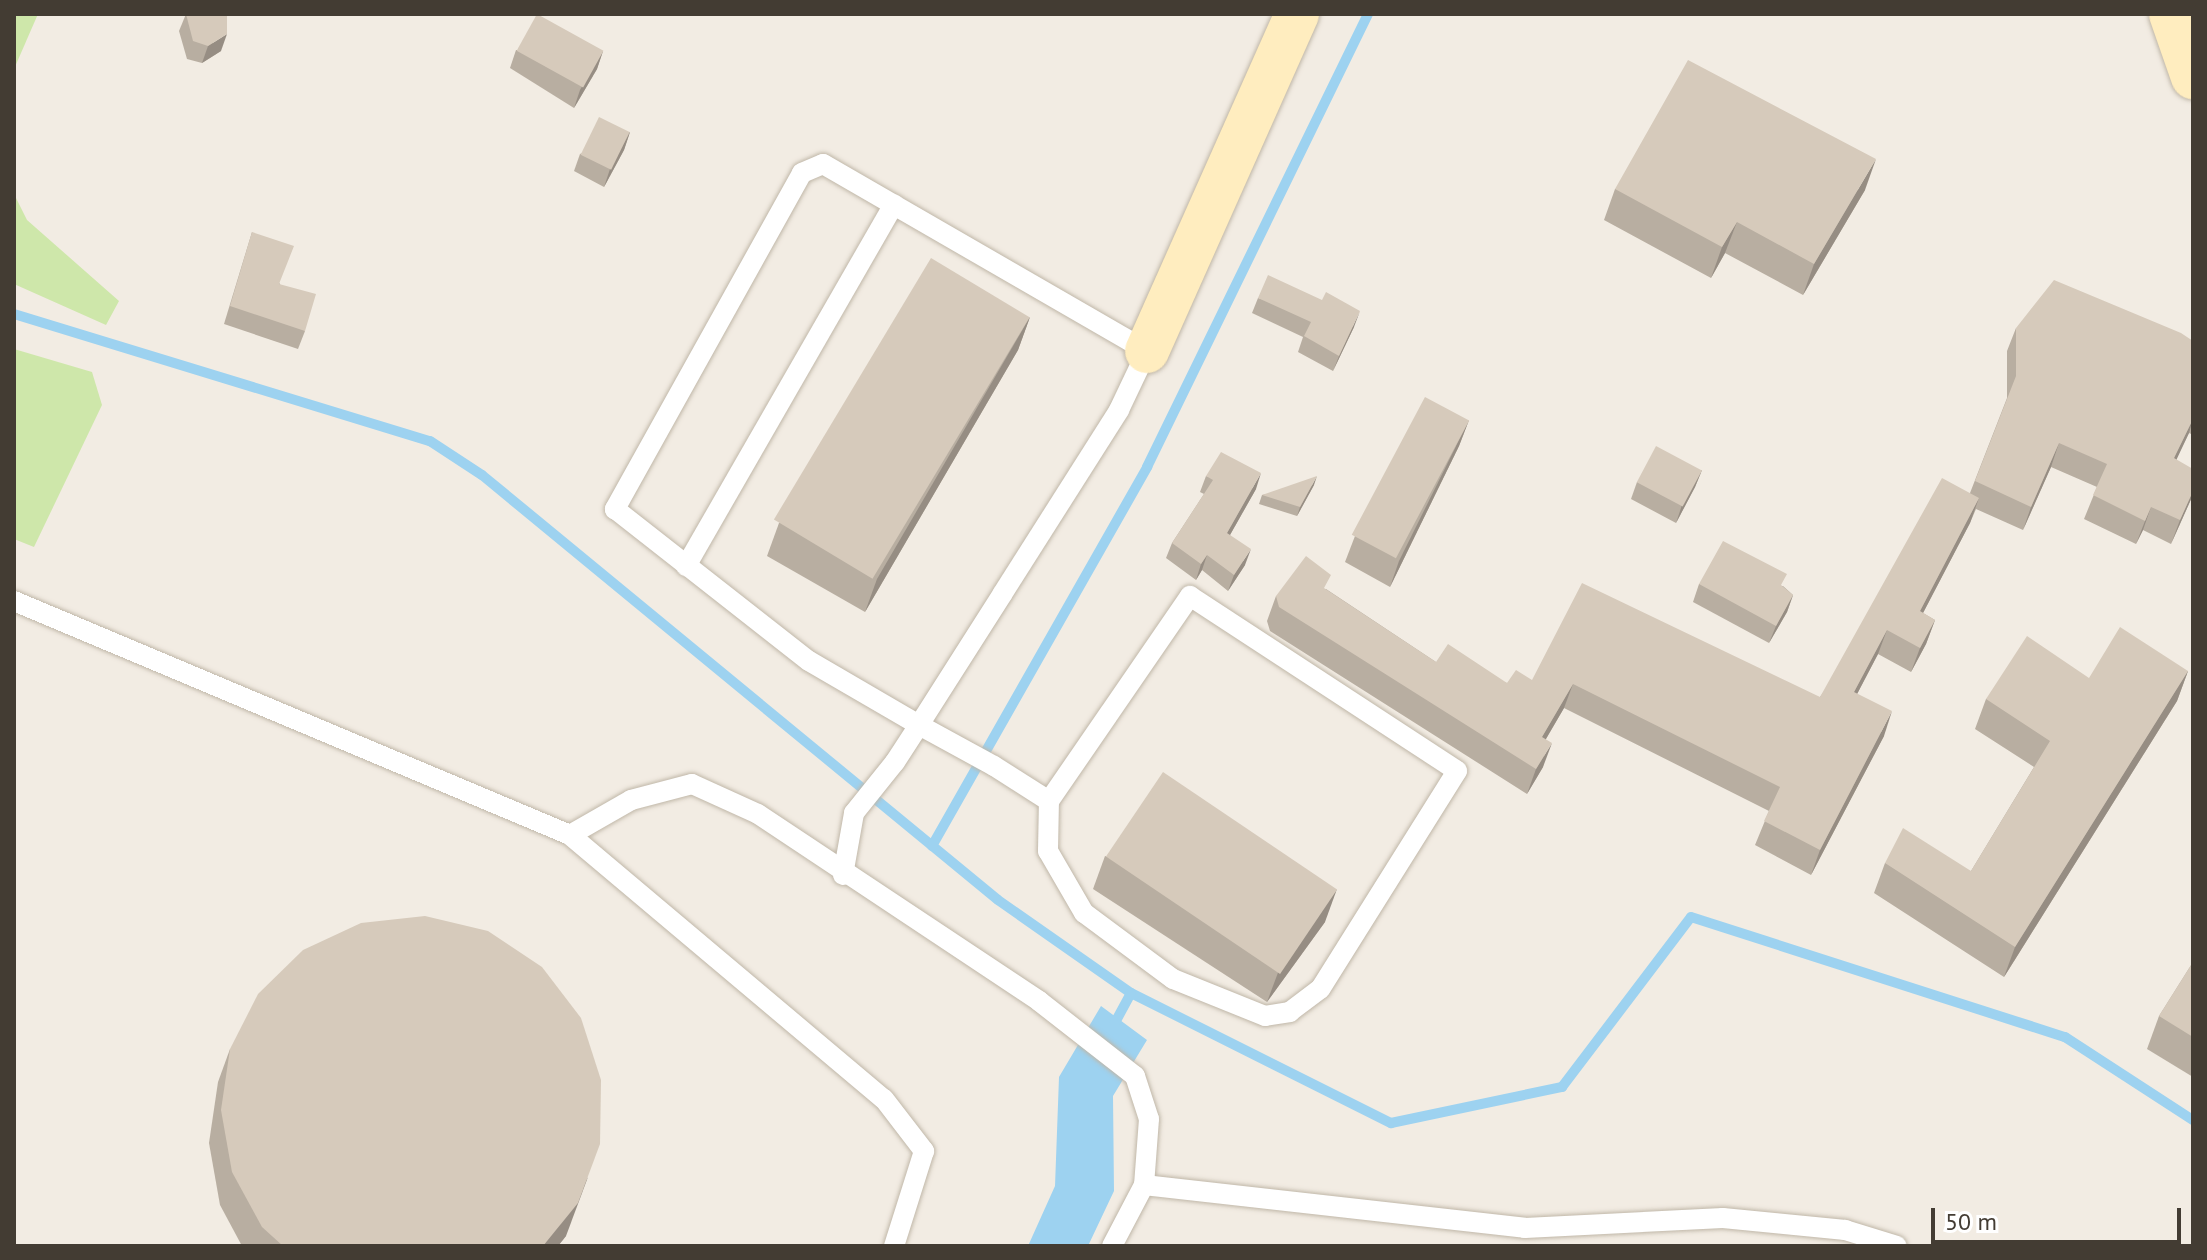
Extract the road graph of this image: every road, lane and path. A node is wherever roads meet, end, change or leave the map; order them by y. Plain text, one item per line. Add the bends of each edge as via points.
1 (1297, 14) edge
2 (2171, 14) edge
3 (2193, 77) edge
4 (894, 205) junction
5 (1147, 351) junction
6 (686, 566) junction
7 (14, 601) edge
8 (919, 725) junction
9 (1049, 801) junction
10 (570, 835) junction
11 (843, 875) junction
12 (1144, 1185) junction
13 (894, 1246) edge
14 (1112, 1246) edge
15 (1897, 1246) edge

1 - 5 street
2 - 3 street
4 - 5 lane
4 - 6 lane
4 - 6 lane via 823,164 802,173 615,509
5 - 8 lane via 1119,410
6 - 8 lane via 809,661
7 - 10 lane
8 - 9 lane
8 - 11 lane via 854,813
9 - 9 lane via 1190,596 1457,771 1320,989 1290,1012 1265,1016 1173,979 1084,913 1048,851
10 - 11 lane via 631,800 692,784 758,814
10 - 13 lane via 884,1099 924,1151
11 - 12 lane via 1039,1001 1135,1076 1149,1119
12 - 14 lane
12 - 15 lane via 1525,1228 1723,1218 1845,1230

